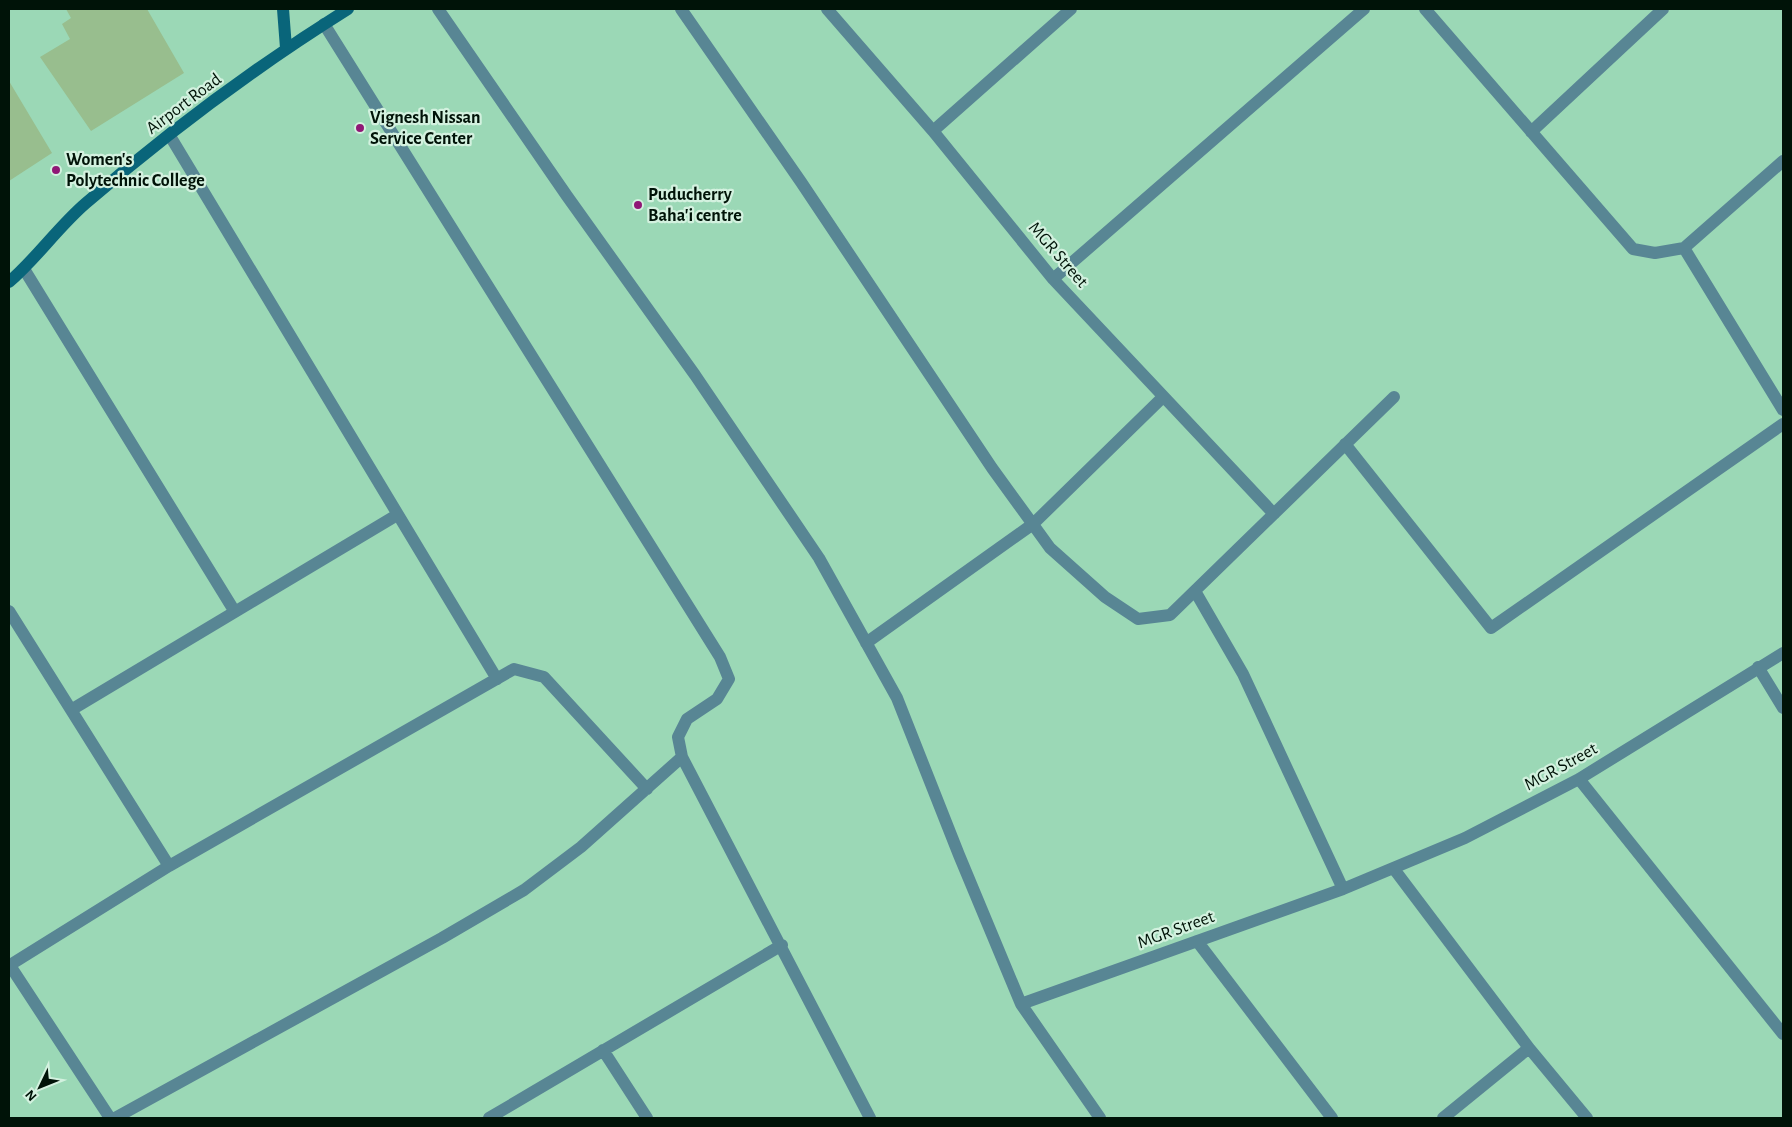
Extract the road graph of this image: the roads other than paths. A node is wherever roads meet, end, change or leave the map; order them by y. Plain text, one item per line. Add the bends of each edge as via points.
1 (283, 9) edge
2 (348, 9) edge
3 (438, 9) edge
4 (680, 9) edge
5 (827, 9) edge
6 (1072, 9) edge
7 (1364, 9) edge
8 (1425, 9) edge
9 (1663, 9) edge
10 (324, 24) junction
11 (286, 48) junction
12 (933, 131) junction
13 (1531, 132) junction
14 (170, 136) junction
15 (1783, 161) edge
16 (1684, 248) junction
17 (24, 269) junction
18 (1053, 278) junction
19 (9, 282) edge
20 (1394, 397) dead end
21 (1163, 398) junction
22 (1783, 410) edge
23 (1783, 424) edge
24 (1345, 444) junction
25 (1274, 514) junction
26 (397, 515) junction
27 (1033, 524) junction
28 (1195, 591) junction
29 (9, 611) edge
30 (236, 612) junction
31 (866, 643) junction
32 (1783, 653) edge
33 (1758, 668) junction
34 (497, 679) junction
35 (1783, 708) edge
36 (71, 710) junction
37 (682, 757) junction
38 (1579, 779) junction
39 (647, 789) junction
40 (169, 866) junction
41 (1394, 870) junction
42 (1343, 889) junction
43 (1197, 941) junction
44 (782, 946) junction
45 (9, 964) edge
46 (1021, 1004) junction
47 (1783, 1034) edge
48 (1529, 1048) junction
49 (603, 1050) junction
50 (496, 1116) edge
51 (110, 1118) edge
52 (115, 1118) edge
53 (647, 1118) edge
54 (870, 1118) edge
55 (1100, 1118) edge
56 (1332, 1118) edge
57 (1443, 1118) edge
58 (1587, 1118) edge

1 - 11 street
2 - 10 street, Airport Road
3 - 31 street via 695,375 813,550
4 - 27 street
5 - 12 street, MGR Street
6 - 12 street
7 - 18 street
8 - 13 street
9 - 13 street
10 - 11 street, Airport Road
10 - 37 street via 720,657 729,679 717,699 688,719 678,737
11 - 14 street, Airport Road
12 - 18 street, MGR Street
13 - 16 street via 1633,249 1655,253
14 - 17 street, Airport Road via 84,204
14 - 26 street
15 - 16 street
16 - 22 street
17 - 19 street, Airport Road
17 - 30 street
18 - 21 street, MGR Street
20 - 24 street
21 - 25 street, MGR Street
21 - 27 street
23 - 24 street via 1491,628
24 - 25 street
25 - 28 street
26 - 30 street
26 - 34 street
27 - 28 street via 1050,548 1105,597 1138,619 1170,615
27 - 31 street
28 - 42 street via 1243,674
29 - 36 street
30 - 36 street
31 - 46 street via 897,698
32 - 33 street, MGR Street
33 - 35 street
33 - 38 street, MGR Street
34 - 39 street via 514,669 544,676
34 - 40 street
36 - 40 street
37 - 39 street
37 - 44 street
38 - 41 street, MGR Street
38 - 47 street
39 - 52 street via 582,847 524,890
40 - 45 street
41 - 42 street, MGR Street
41 - 48 street
42 - 43 street, MGR Street
43 - 46 street, MGR Street
43 - 56 street
44 - 49 street
44 - 54 street
45 - 51 street
46 - 55 street
48 - 57 street
48 - 58 street
49 - 50 street
49 - 53 street

